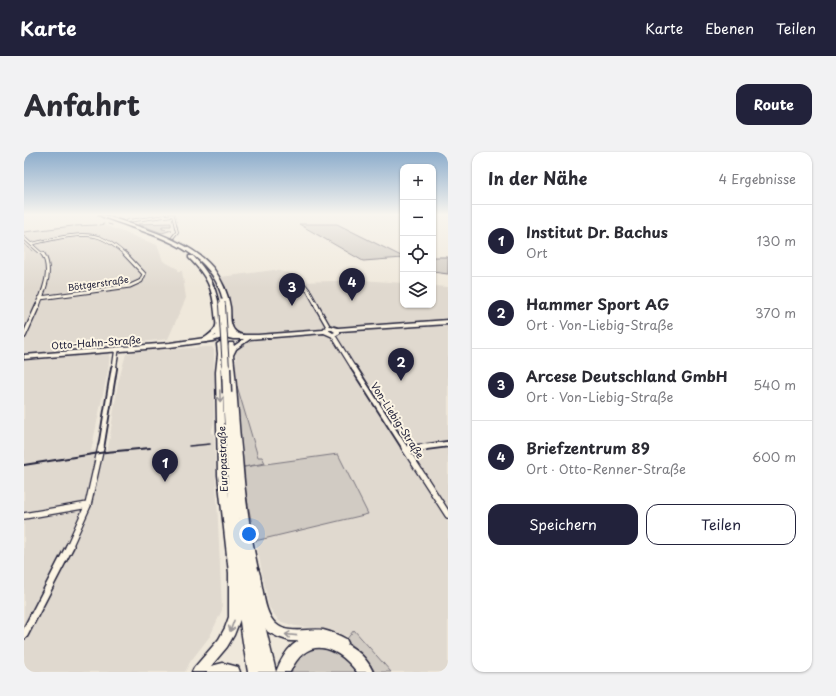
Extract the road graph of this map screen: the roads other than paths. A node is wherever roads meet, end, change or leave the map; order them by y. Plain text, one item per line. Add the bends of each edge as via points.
1 (25, 239) edge
2 (59, 239) edge
3 (101, 239) edge
4 (160, 239) edge
5 (164, 239) edge
6 (31, 244) junction
7 (185, 250) junction
8 (308, 290) dead end
9 (40, 298) junction
10 (448, 322) edge
11 (228, 325) junction
12 (219, 326) junction
13 (327, 330) junction
14 (335, 333) junction
15 (24, 336) edge
16 (246, 338) junction
17 (232, 340) junction
18 (219, 341) junction
19 (204, 342) junction
20 (117, 349) junction
21 (230, 356) junction
22 (24, 357) edge
23 (219, 357) junction
24 (448, 444) edge
25 (407, 449) junction
26 (233, 482) junction
27 (88, 505) junction
28 (448, 514) edge
29 (24, 516) edge
30 (234, 573) junction
31 (254, 573) junction
32 (246, 630) junction
33 (24, 635) edge
34 (262, 639) junction
35 (198, 672) edge
36 (212, 672) edge
37 (233, 672) edge
38 (255, 672) edge
39 (269, 672) edge
40 (283, 672) edge
41 (366, 672) edge
42 (372, 672) edge

1 - 6 street
2 - 6 street, Böttgerstraße
3 - 9 street, Böttgerstraße via 128,256 141,270 144,276 142,281 130,286
4 - 7 highway
5 - 7 highway
6 - 9 street via 47,262 46,282
7 - 11 highway via 201,259 218,278 226,302
7 - 12 highway via 205,272 213,286
7 - 26 highway, Europastraße, bridge via 198,259 213,278 222,302
8 - 13 street
9 - 15 street
10 - 14 street
11 - 16 highway via 232,333
11 - 17 highway
12 - 18 highway
12 - 19 highway
13 - 14 street
13 - 16 street
14 - 25 street, Von-Liebig-Straße
16 - 17 street
16 - 21 street via 234,348
17 - 18 street
17 - 18 street
17 - 21 street, Europastraße
18 - 19 street, Otto-Hahn-Straße
18 - 23 street, Europastraße
19 - 20 street, Otto-Hahn-Straße
19 - 23 street via 218,348
20 - 22 street, Otto-Hahn-Straße
20 - 27 street via 98,464
21 - 31 street, Europastraße via 241,492
23 -> 30 street, Europastraße via 223,488
24 - 25 street
25 - 28 street, Von-Liebig-Straße
26 - 32 highway, Europastraße via 236,544
26 - 34 highway, Europastraße via 244,558
27 - 29 street
27 - 33 street via 66,555
30 - 32 highway
30 -> 35 street, Europastraße via 235,617 230,631
31 - 34 highway
42 -> 31 street, Europastraße via 354,651 333,638 288,635 272,628 263,612
32 - 38 highway, Europastraße
34 - 39 highway, Europastraße
36 - 37 highway
40 - 41 highway via 286,660 294,651 302,644 314,641 332,644 342,649

